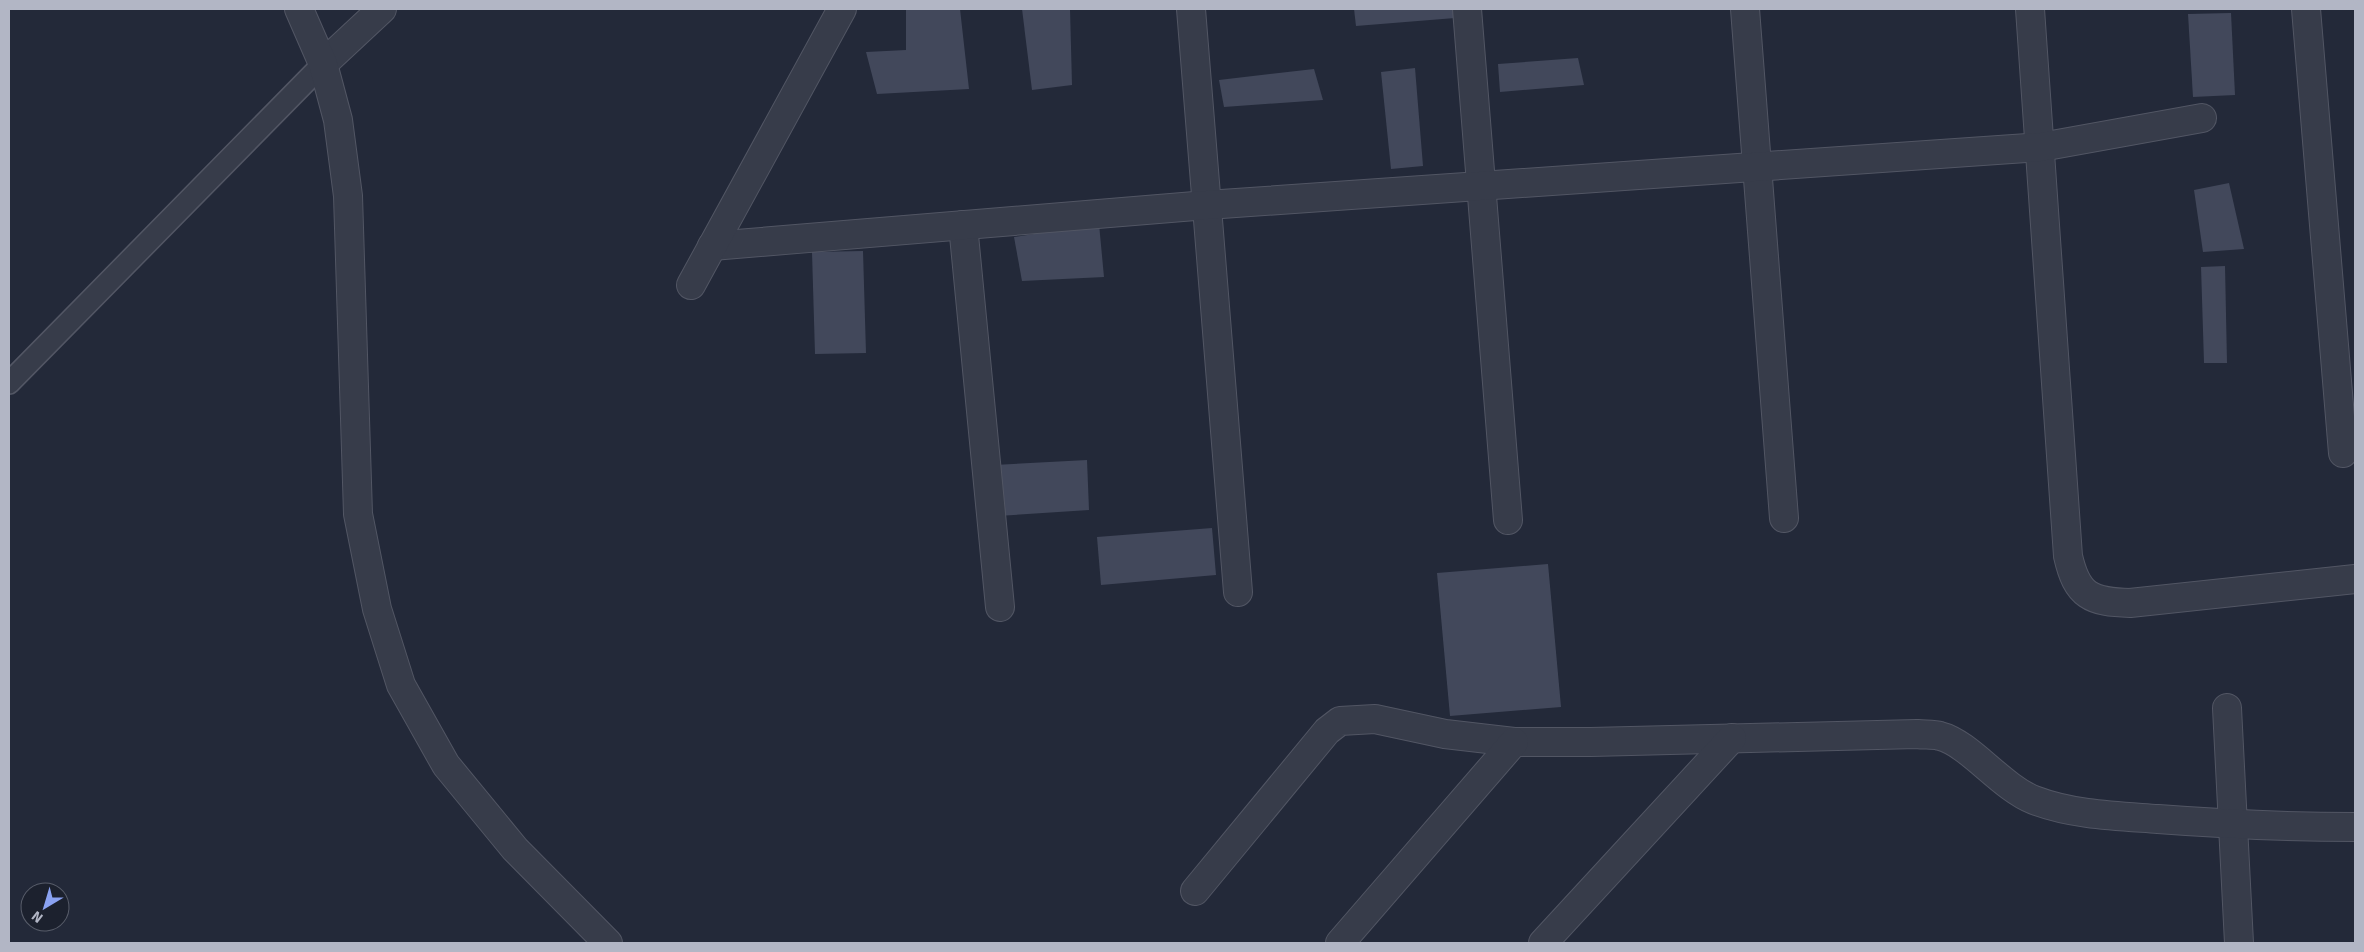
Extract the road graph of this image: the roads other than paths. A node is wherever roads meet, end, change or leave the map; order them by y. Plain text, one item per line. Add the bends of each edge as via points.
1 (299, 9) edge
2 (382, 9) edge
3 (842, 9) edge
4 (1191, 9) edge
5 (1467, 9) edge
6 (1745, 9) edge
7 (2030, 9) edge
8 (2306, 9) edge
9 (323, 64) junction
10 (2202, 118) dead end
11 (2041, 147) junction
12 (1758, 167) junction
13 (1481, 185) junction
14 (1207, 205) junction
15 (963, 225) junction
16 (712, 246) junction
17 (691, 285) dead end
18 (9, 383) edge
19 (2343, 453) dead end
20 (1784, 518) dead end
21 (1508, 520) dead end
22 (2355, 579) edge
23 (1238, 592) dead end
24 (1000, 607) dead end
25 (2227, 708) dead end
26 (1732, 738) junction
27 (1514, 742) junction
28 (2233, 824) junction
29 (2355, 827) edge
30 (1195, 891) dead end
31 (608, 943) edge
32 (1340, 943) edge
33 (1543, 943) edge
34 (2239, 943) edge

1 - 9 street
2 - 9 street
3 - 16 street
4 - 14 street
5 - 13 street
6 - 12 street
7 - 11 street
8 - 19 street
9 - 18 lane
9 - 31 street via 338,120 348,196 358,514 377,609 401,685 446,765 515,848
10 - 11 street
11 - 12 street
11 - 22 street via 2068,556 2073,576 2085,594 2104,602 2130,603
12 - 13 street
12 - 20 street
13 - 14 street
13 - 21 street
14 - 15 street
14 - 23 street
15 - 16 street
15 - 24 street
16 - 17 street
25 - 28 street
26 - 27 street
26 - 28 street via 1941,736 1963,748 2009,786 2032,799 2061,808 2109,815
26 - 33 street
27 - 30 street via 1445,734 1376,719 1340,721 1327,731
27 - 32 street
28 - 29 street
28 - 34 street

